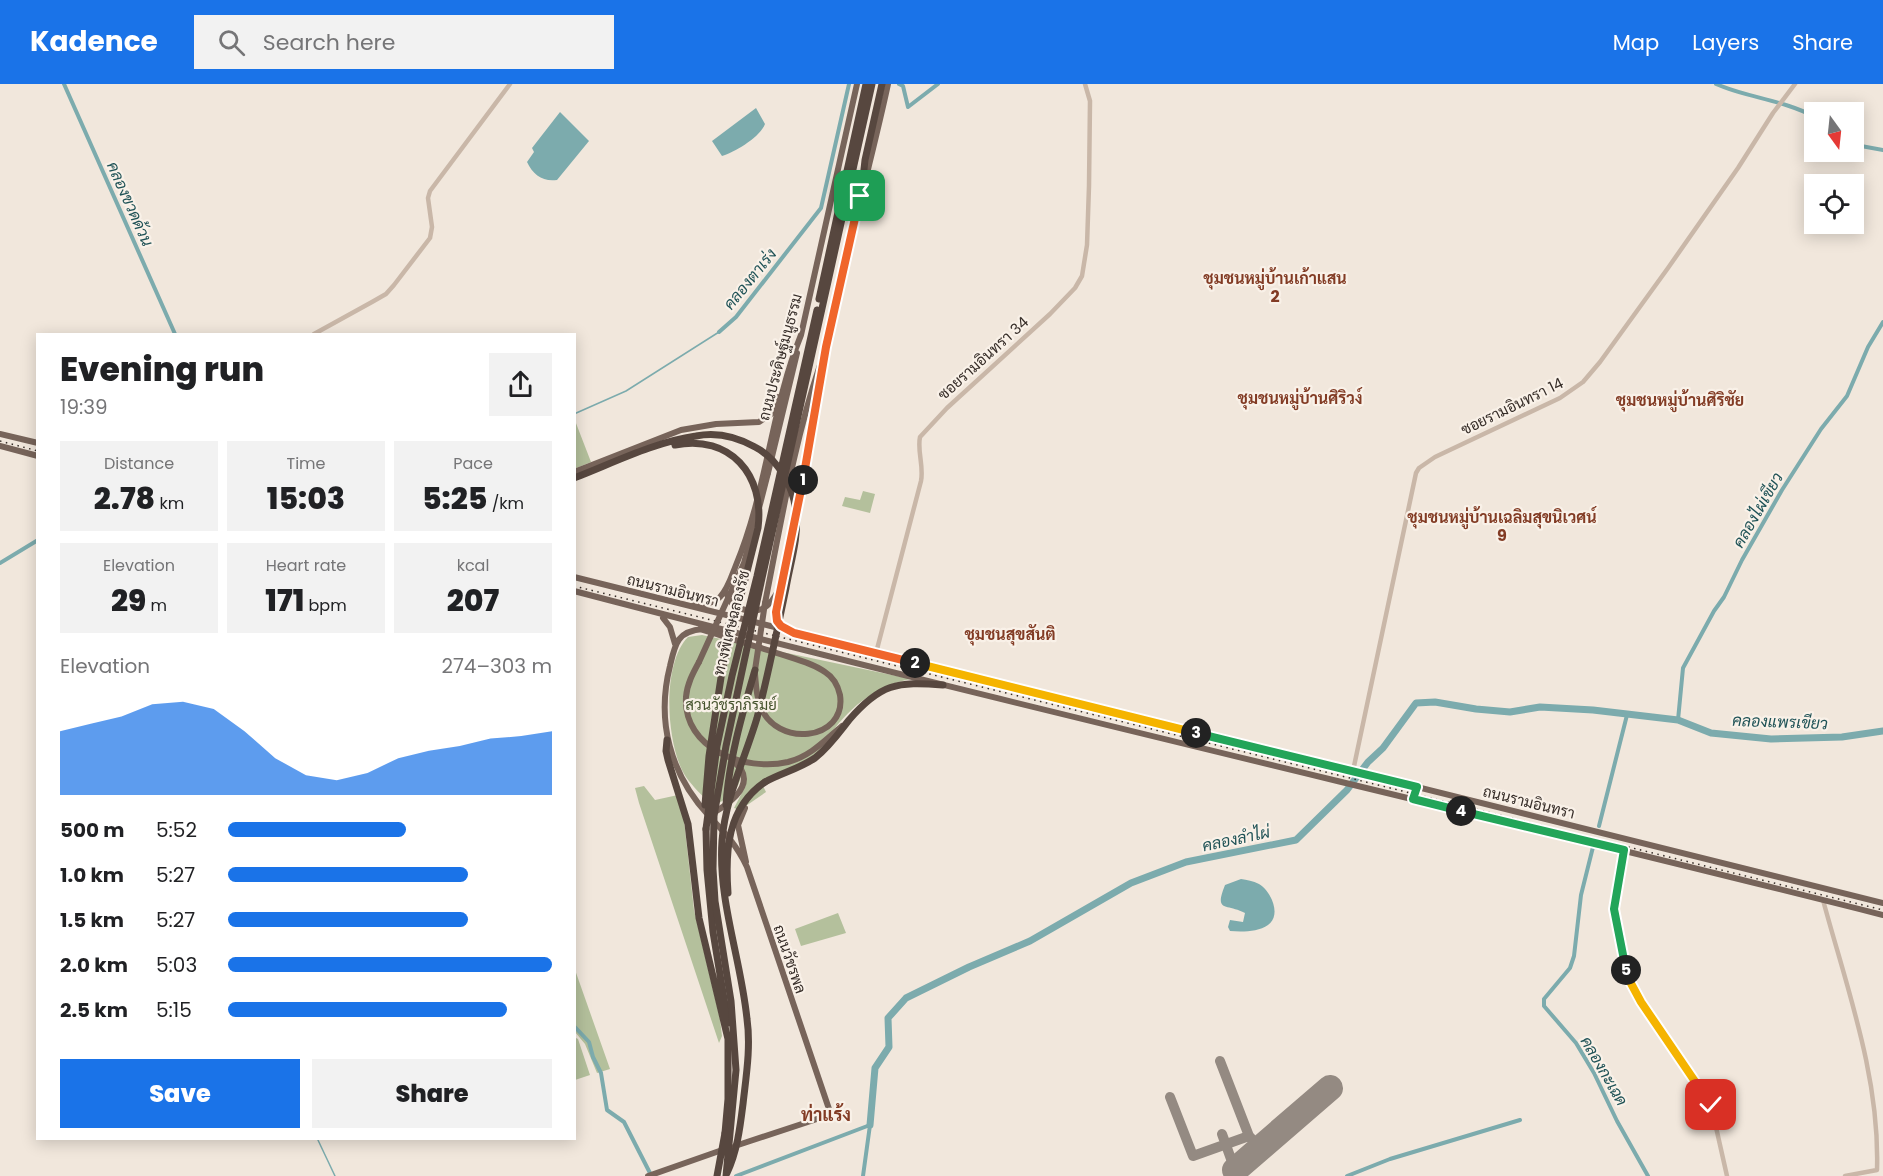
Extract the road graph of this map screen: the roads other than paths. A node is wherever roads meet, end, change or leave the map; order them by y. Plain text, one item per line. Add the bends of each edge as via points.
1 (510, 84) edge
2 (857, 84) edge
3 (866, 84) edge
4 (872, 84) edge
5 (882, 84) edge
6 (888, 84) edge
7 (1085, 84) edge
8 (1795, 84) edge
9 (862, 188) junction
10 (316, 333) edge
11 (801, 335) junction
12 (826, 347) junction
13 (788, 368) junction
14 (0, 434) edge
15 (36, 443) edge
16 (0, 446) edge
17 (36, 455) edge
18 (576, 471) edge
19 (576, 477) edge
20 (576, 481) edge
21 (576, 578) edge
22 (727, 587) junction
23 (780, 587) junction
24 (576, 592) edge
25 (620, 603) junction
26 (687, 605) junction
27 (663, 618) junction
28 (703, 629) junction
29 (794, 633) junction
30 (675, 644) junction
31 (876, 653) junction
32 (755, 670) junction
33 (943, 685) junction
34 (848, 722) junction
35 (667, 740) junction
36 (1236, 742) junction
37 (1233, 756) junction
38 (730, 758) junction
39 (1355, 771) junction
40 (1417, 787) junction
41 (1413, 799) junction
42 (732, 802) junction
43 (709, 816) junction
44 (726, 816) junction
45 (706, 829) junction
46 (1624, 850) junction
47 (747, 867) junction
48 (1823, 900) junction
49 (1883, 903) edge
50 (1883, 915) edge
51 (730, 927) junction
52 (728, 1039) junction
53 (649, 1175) edge
54 (717, 1176) edge
55 (726, 1176) edge
56 (1727, 1176) edge
57 (1845, 1176) edge

1 - 10 street via 430,191 430,238 394,285 386,294
2 - 11 main road, ถนนประดิษฐ์มนูธรรม
3 - 45 highway, ทางพิเศษฉลองรัช, bridge via 732,676 717,746
4 - 55 highway, ทางพิเศษฉลองรัช, bridge via 759,589 714,816 715,901 731,1001 736,1070
5 - 9 highway
6 - 9 main road
7 - 31 street, ซอยรามอินทรา 34 via 1090,101 1089,170 1082,276 1050,314 920,437 921,481
8 - 39 street, ซอยรามอินทรา 14 via 1668,268 1583,382 1560,398 1419,468
9 - 12 main road
11 - 13 main road, ถนนประดิษฐ์มนูธรรม
11 - 38 main road, bridge via 744,563 690,678 686,696 693,728 715,752
12 - 23 main road
12 - 32 main road, bridge via 807,404 789,482
13 - 18 main road via 766,419 689,428
13 - 22 main road, ถนนประดิษฐ์มนูธรรม via 750,526
14 - 15 main road
16 - 17 main road
19 - 44 highway, bridge via 676,440 711,435 732,437 760,449 790,489 796,513 791,560 759,709
20 - 45 highway, bridge via 687,442 703,443 727,453 743,466 756,489 760,505 758,528 728,644 715,714 704,809
21 - 26 main road, ถนนรามอินทรา
22 - 23 main road via 732,604 753,611 769,604
22 - 26 main road via 714,602
23 - 29 main road via 777,621
24 - 25 main road, ถนนรามอินทรา
25 - 27 main road
25 - 33 main road, ถนนรามอินทรา
26 - 29 main road, ถนนรามอินทรา
27 - 28 main road
27 - 30 main road
28 - 30 main road via 687,632
28 - 32 main road, bridge via 826,672 836,682 840,697 838,713 820,731 800,735 772,726 759,704
29 - 31 main road, ถนนรามอินทรา
30 - 35 main road, ถนนวัชรพล via 664,697
31 - 36 main road, ถนนรามอินทรา
32 - 44 highway, bridge via 733,748
33 - 34 highway via 915,682 893,686 875,696
33 - 37 main road, ถนนรามอินทรา
34 - 38 main road, bridge via 814,750 788,762 756,763
34 - 51 highway, bridge via 816,757 765,782 742,803 731,832 727,882
35 - 43 main road, ถนนวัชรพล via 684,782
35 - 52 highway via 666,751 688,824 701,932
36 - 37 main road
36 - 39 main road, ถนนรามอินทรา
37 - 41 main road, ถนนรามอินทรา
38 - 42 main road, bridge via 741,770 743,782
39 - 40 main road, ถนนรามอินทรา
40 - 41 main road
40 - 49 main road, ถนนรามอินทรา
41 - 46 main road, ถนนรามอินทรา
42 - 43 main road
42 - 47 main road via 732,811 743,809 738,825
43 - 47 main road, ถนนวัชรพล via 728,834
44 - 51 highway, bridge via 722,883
45 - 52 highway, ทางพิเศษฉลองรัช via 713,932 726,1003
46 - 48 main road, ถนนรามอินทรา
46 - 56 street via 1614,909 1627,976 1711,1105
47 - 53 main road, ถนนวัชรพล via 828,1112 826,1116
48 - 50 main road, ถนนรามอินทรา
48 - 57 street via 1864,1049 1876,1125 1877,1170
51 - 55 highway, bridge via 748,1037 740,1126
52 - 54 highway, ทางพิเศษฉลองรัช, bridge via 728,1099

